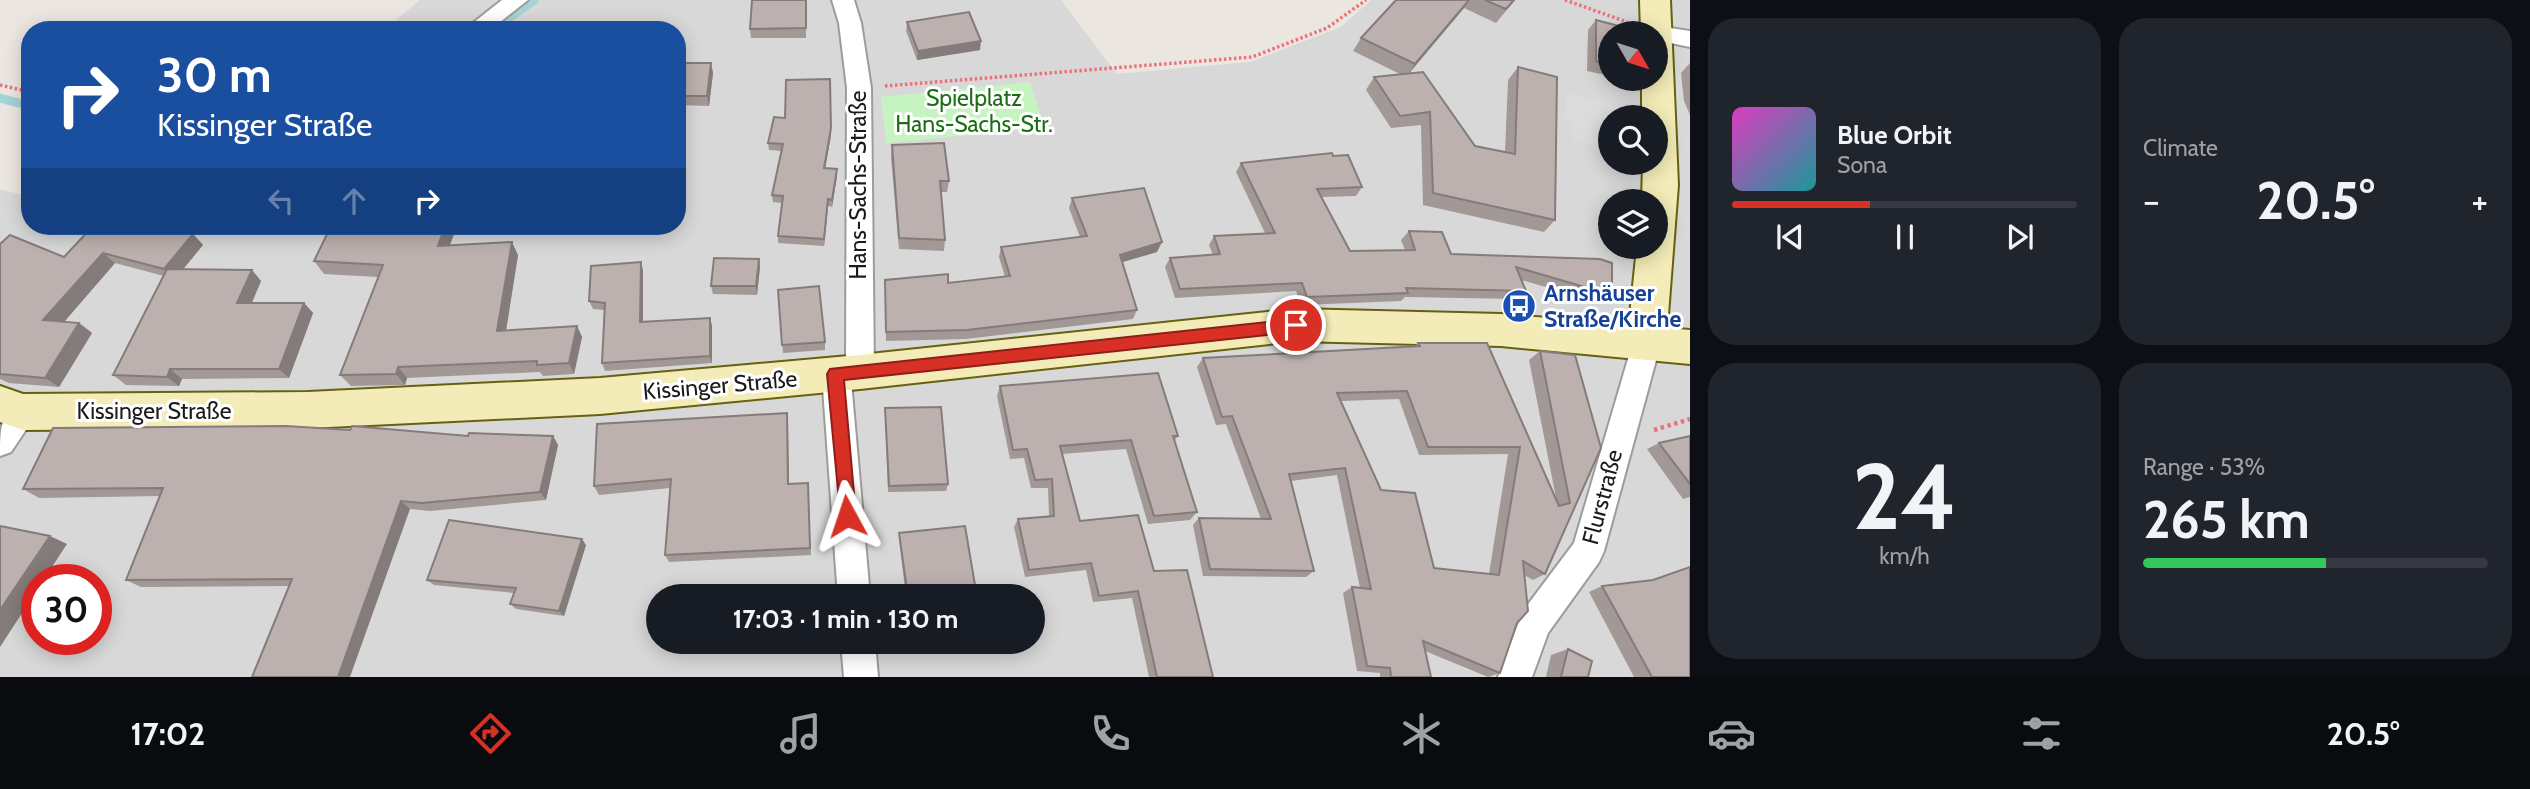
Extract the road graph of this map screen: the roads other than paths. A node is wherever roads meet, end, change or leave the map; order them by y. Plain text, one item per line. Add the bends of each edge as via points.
1 (517, 0) edge
2 (844, 0) edge
3 (1655, 0) edge
4 (488, 21) edge
5 (1656, 21) edge
6 (1668, 35) edge
7 (1690, 39) edge
8 (1659, 91) edge
9 (1661, 189) edge
10 (1655, 259) edge
11 (1647, 342) junction
12 (1690, 347) edge
13 (848, 373) junction
14 (8, 419) edge
15 (854, 584) edge
16 (859, 654) edge
17 (861, 677) edge
18 (1515, 677) edge

1 - 4 street
2 - 13 street, Hans-Sachs-Straße via 859,88
3 - 5 street
6 - 7 street
8 - 9 street
10 - 11 street
11 - 12 street, Kissinger Straße
11 - 13 street, Kissinger Straße via 1501,330 1296,325
11 - 18 street, Flurstraße via 1588,551 1535,622
13 - 14 street, Kissinger Straße via 600,396
13 - 15 street, Hans-Sachs-Straße
16 - 17 street

